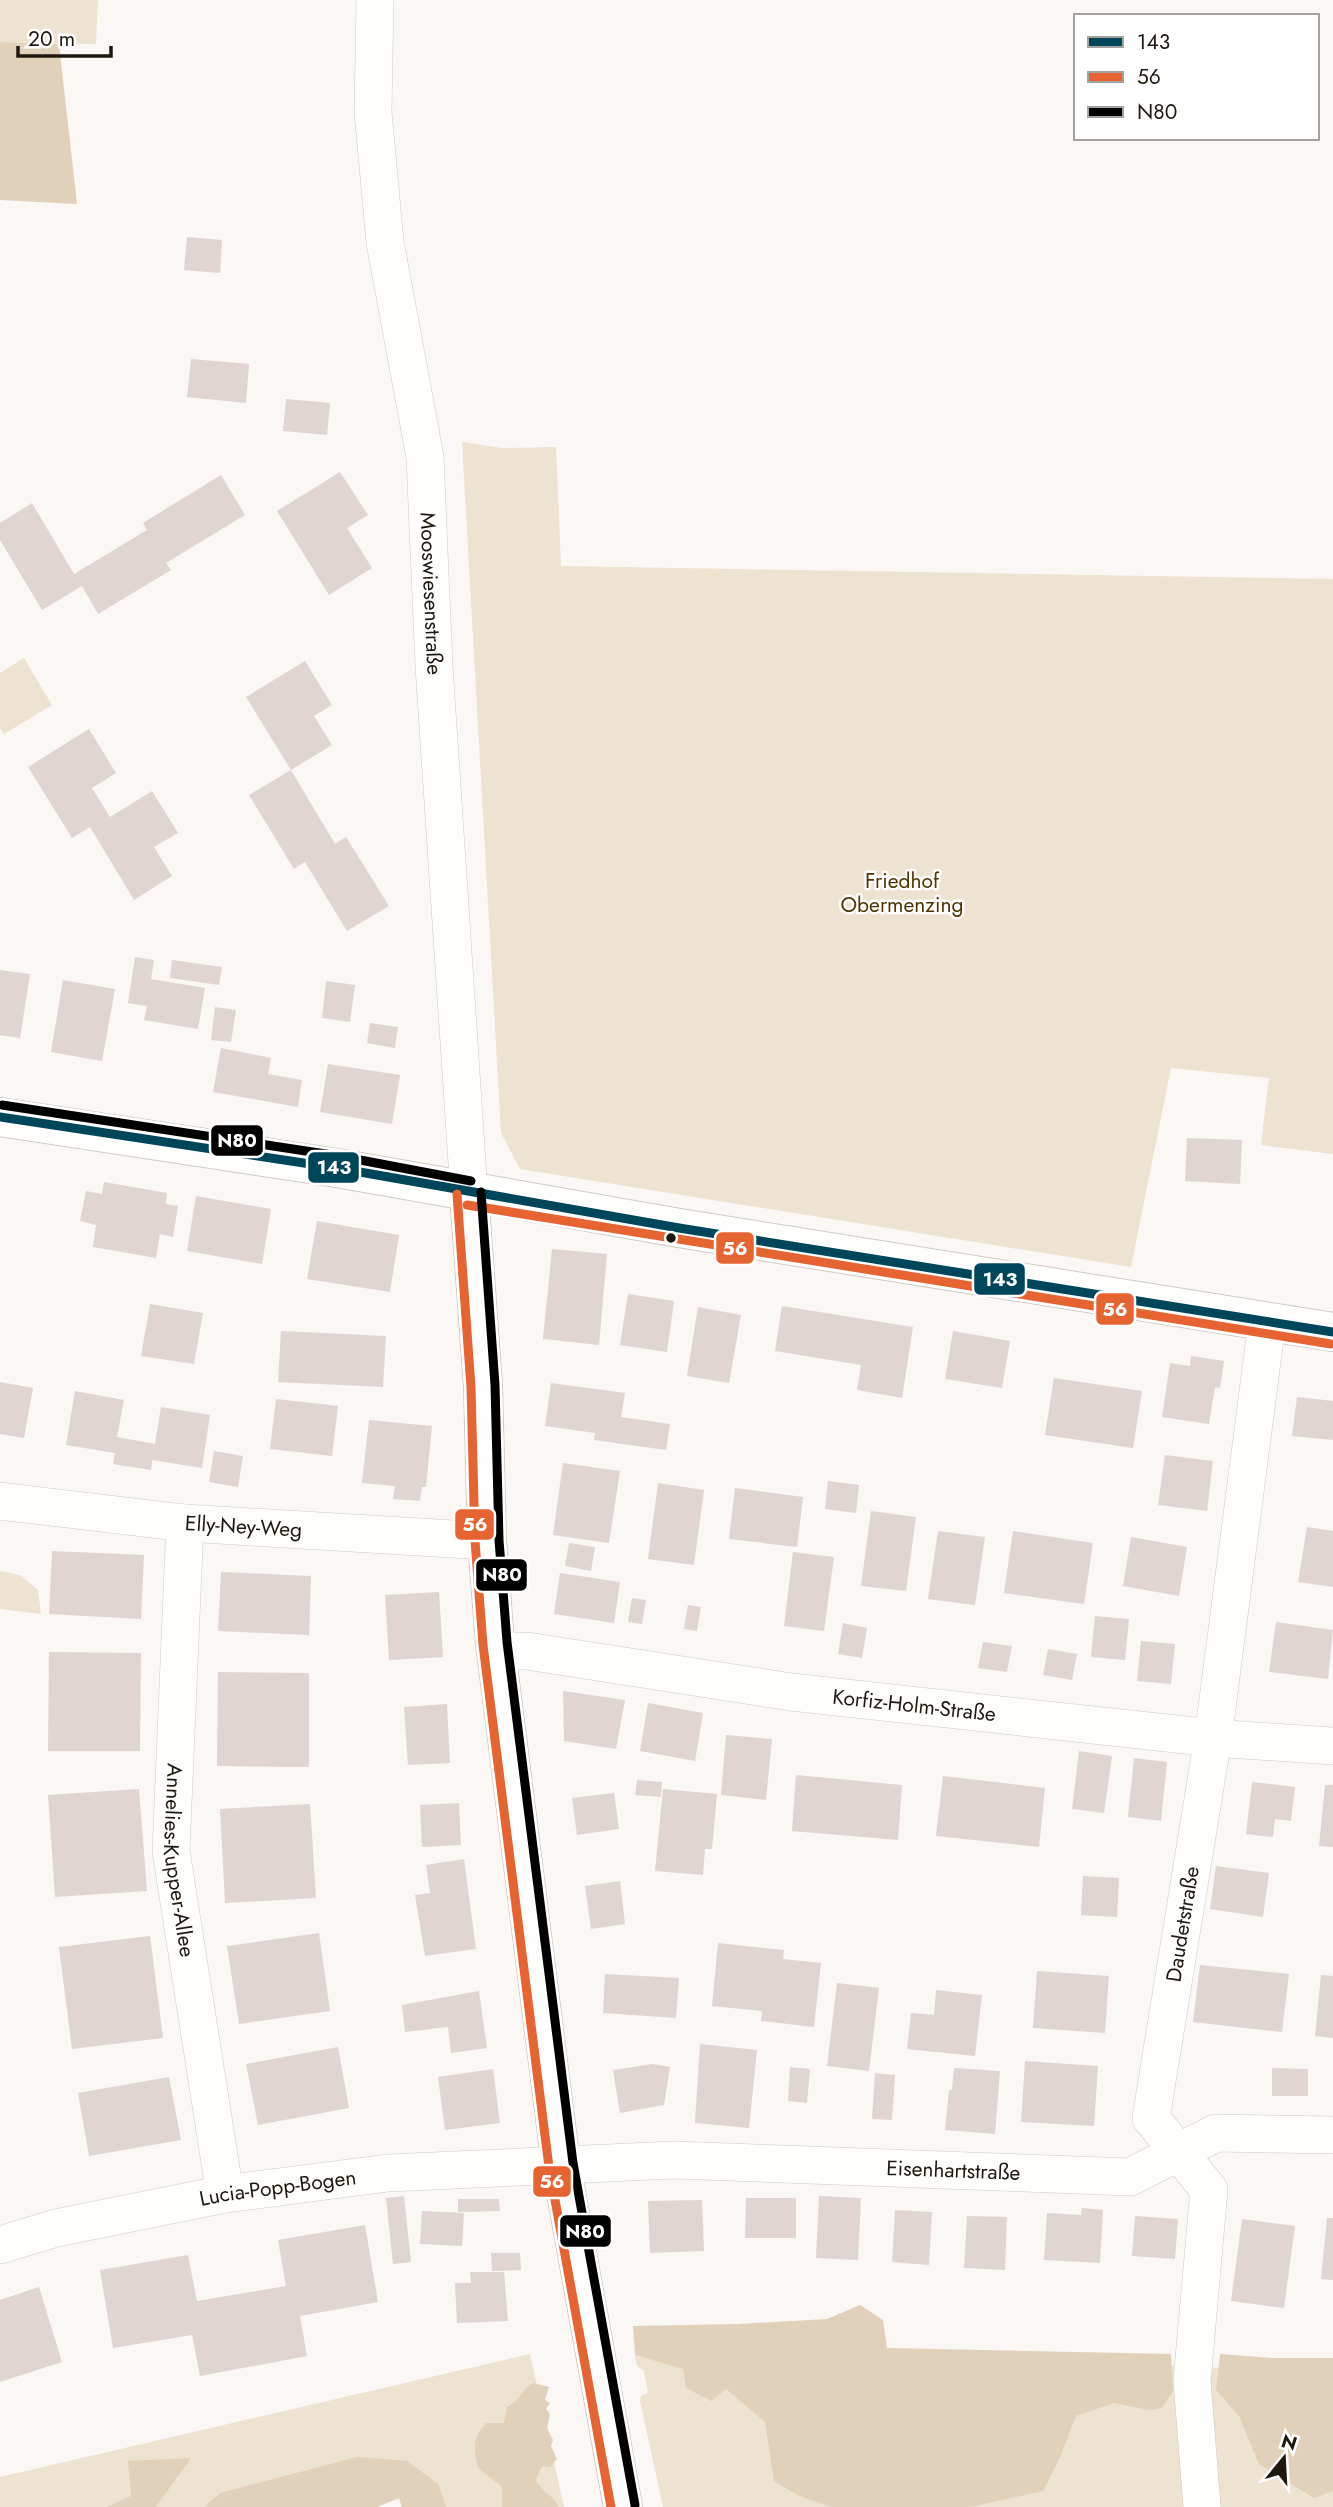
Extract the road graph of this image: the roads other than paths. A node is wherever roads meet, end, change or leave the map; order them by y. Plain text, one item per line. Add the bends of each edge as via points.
1 (375, 0) edge
2 (0, 1117) edge
3 (469, 1193) junction
4 (1267, 1323) junction
5 (1333, 1332) edge
6 (0, 1501) edge
7 (185, 1523) junction
8 (487, 1541) junction
9 (496, 1651) junction
10 (1213, 1738) junction
11 (1333, 1746) edge
12 (1333, 2135) edge
13 (1177, 2153) junction
14 (561, 2165) junction
15 (225, 2194) junction
16 (0, 2245) edge
17 (623, 2507) edge
18 (1202, 2507) edge

1 - 3 street, Mooswiesenstraße via 373,112 385,242 425,457
2 - 3 street via 337,1168
3 - 4 street
3 - 8 street
4 - 5 street
4 - 10 street, Daudetstraße
6 - 7 street, Elly-Ney-Weg
7 - 8 street, Elly-Ney-Weg
7 - 15 street, Annelies-Kupper-Allee via 171,1851
8 - 9 street
9 - 10 street, Korfiz-Holm-Straße via 527,1651 791,1692
9 - 14 street
10 - 11 street, Korfiz-Holm-Straße
10 - 13 street, Daudetstraße via 1151,2118
12 - 13 street, Eisenhartstraße via 1216,2133
13 - 14 street, Eisenhartstraße via 1130,2177 674,2160
13 - 18 street, Daudetstraße via 1209,2190 1192,2381
14 - 15 street, Lucia-Popp-Bogen via 388,2173
14 - 17 street
15 - 16 street, Lucia-Popp-Bogen via 56,2228

